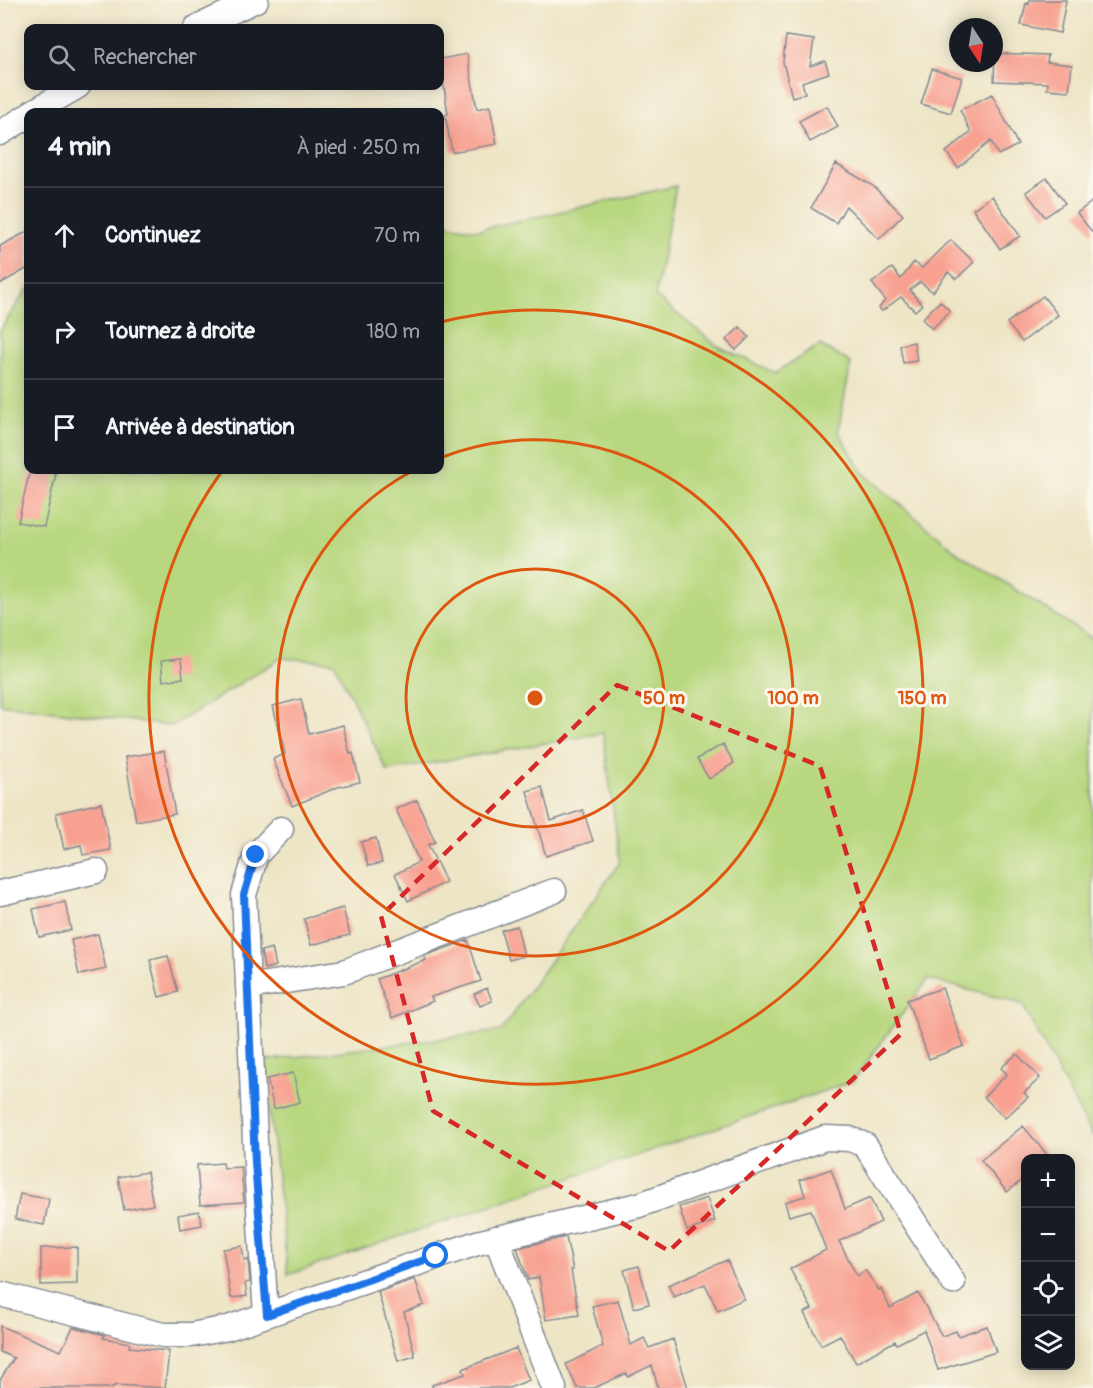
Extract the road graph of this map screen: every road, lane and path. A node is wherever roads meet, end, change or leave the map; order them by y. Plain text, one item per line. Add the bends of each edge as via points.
1 (252, 1) edge
2 (204, 24) edge
3 (71, 90) edge
4 (40, 108) edge
5 (24, 118) edge
6 (0, 133) edge
7 (280, 829) dead end
8 (96, 871) dead end
9 (555, 891) dead end
10 (0, 894) edge
11 (248, 987) junction
12 (496, 1238) junction
13 (953, 1282) dead end
14 (0, 1294) edge
15 (267, 1315) junction
16 (554, 1388) edge

1 - 2 street
3 - 4 street
5 - 6 street
7 - 11 street via 256,855 244,895
8 - 10 street
9 - 11 street via 344,972
11 - 15 street via 255,1163
12 - 13 street via 639,1205 825,1138 850,1139 865,1145
12 - 15 street
12 - 16 street
14 - 15 street via 163,1335 228,1328

